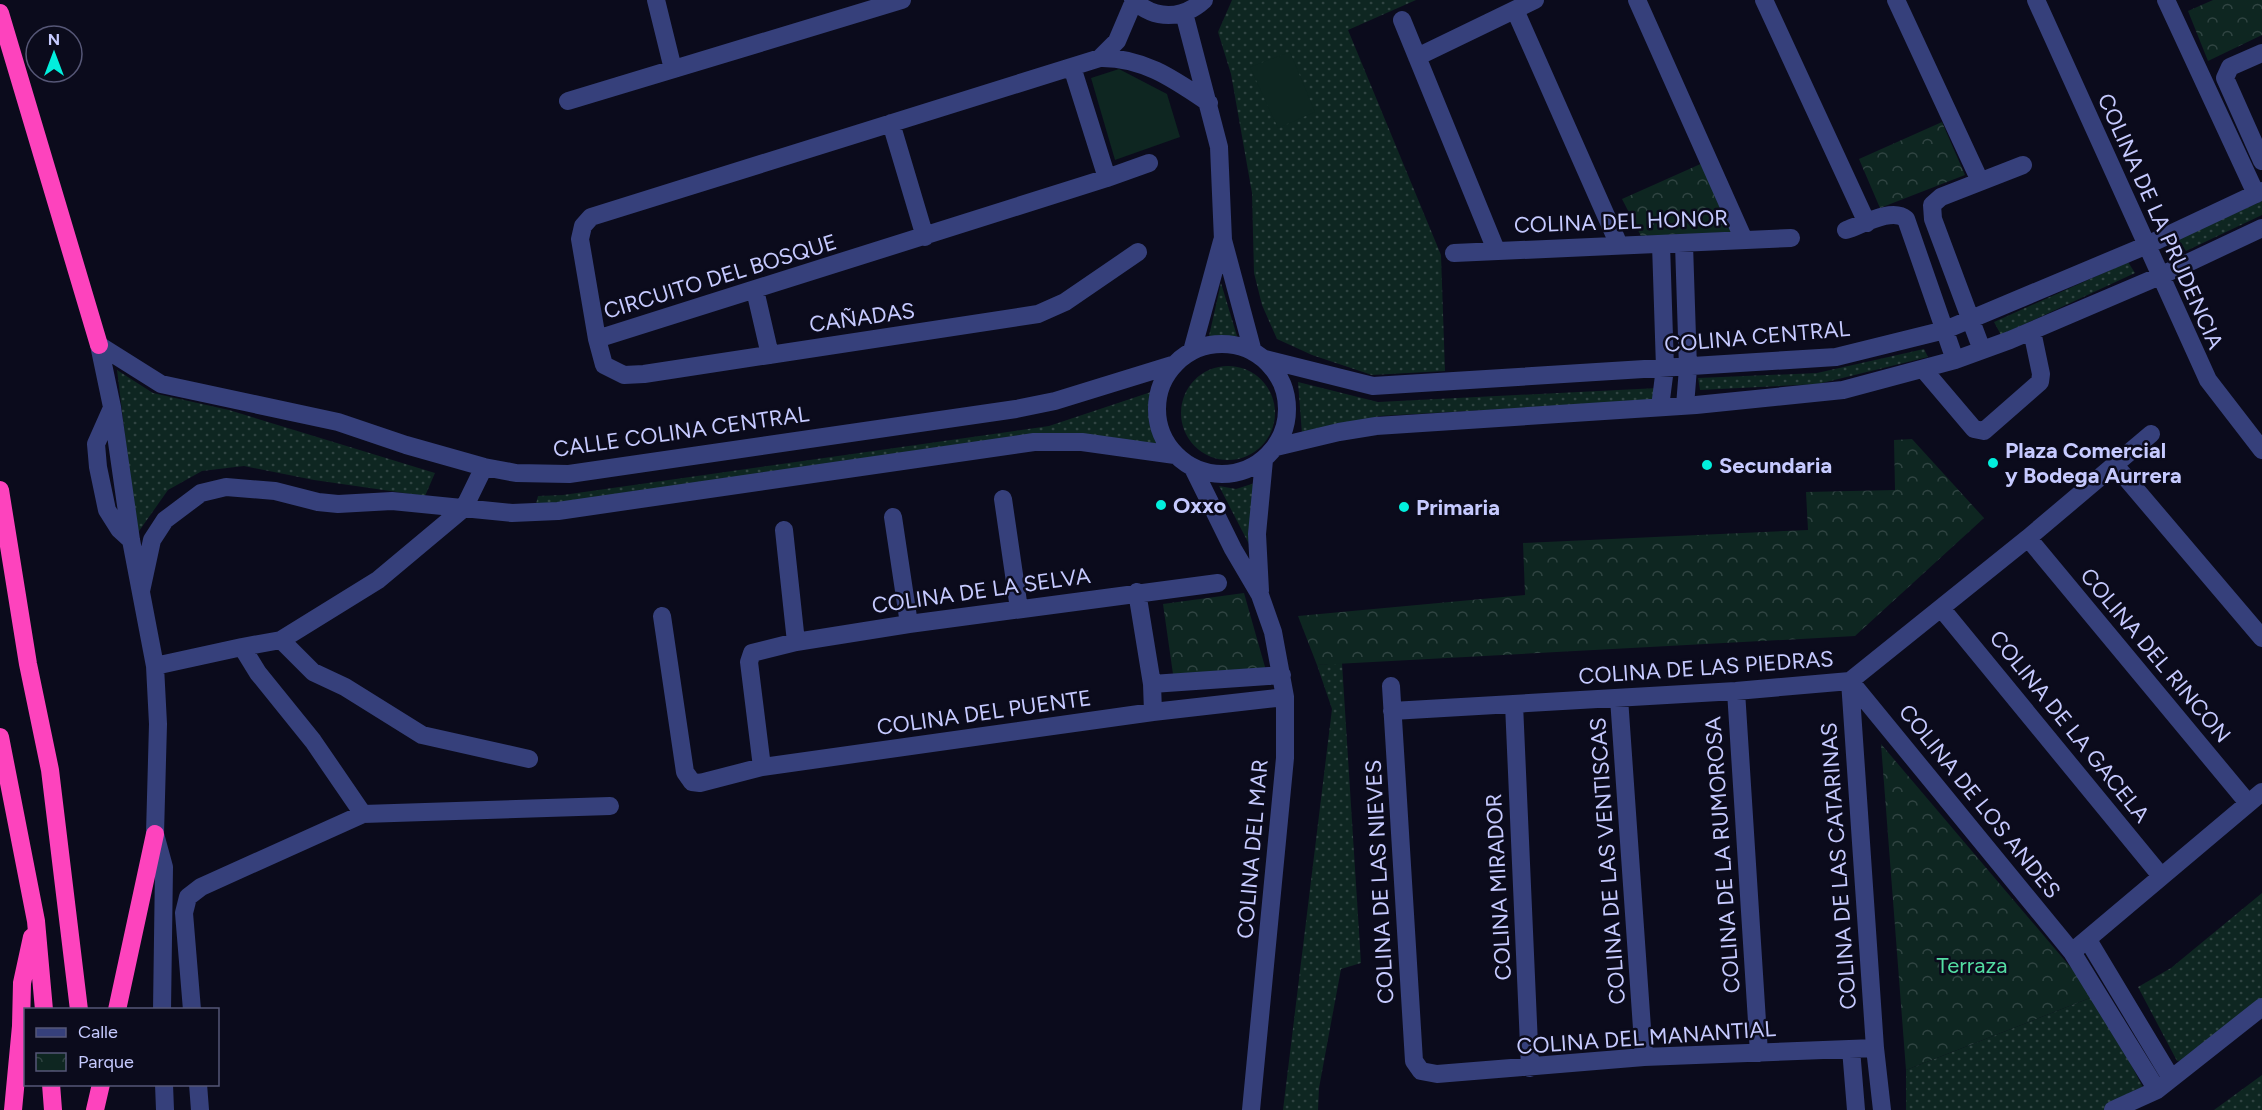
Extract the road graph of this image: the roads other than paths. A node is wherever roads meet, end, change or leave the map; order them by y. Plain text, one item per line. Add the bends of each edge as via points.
1 (656, 0) edge
2 (902, 0) edge
3 (1134, 0) edge
4 (1204, 0) edge
5 (1535, 0) edge
6 (1637, 0) edge
7 (1764, 0) edge
8 (1896, 0) edge
9 (2036, 0) edge
10 (2166, 0) edge
11 (1515, 10) junction
12 (0, 13) edge
13 (1184, 14) junction
14 (1402, 20) dead end
15 (2262, 52) edge
16 (1417, 57) junction
17 (1100, 58) junction
18 (1072, 68) junction
19 (673, 69) junction
20 (568, 101) dead end
21 (1209, 103) junction
22 (891, 123) junction
23 (2262, 161) edge
24 (1149, 163) dead end
25 (2023, 165) dead end
26 (1107, 178) junction
27 (1980, 181) junction
28 (2259, 193) edge
29 (1867, 223) junction
30 (2262, 228) edge
31 (1846, 230) dead end
32 (925, 237) junction
33 (1791, 238) dead end
34 (1223, 240) junction
35 (1744, 240) junction
36 (1661, 244) junction
37 (1684, 244) junction
38 (1618, 245) junction
39 (2145, 246) junction
40 (1496, 250) junction
41 (1138, 252) dead end
42 (1454, 253) dead end
43 (2160, 276) junction
44 (754, 290) junction
45 (1969, 321) junction
46 (1945, 330) junction
47 (2032, 331) junction
48 (597, 339) junction
49 (99, 345) junction
50 (1192, 351) junction
51 (1982, 351) junction
52 (770, 355) junction
53 (1259, 356) junction
54 (1955, 360) junction
55 (1175, 364) junction
56 (1665, 368) junction
57 (1688, 368) junction
58 (1923, 369) junction
59 (1685, 406) junction
60 (1660, 407) junction
61 (2151, 434) dead end
62 (2262, 450) edge
63 (1270, 453) junction
64 (1175, 455) junction
65 (2115, 465) junction
66 (484, 467) junction
67 (1193, 468) junction
68 (0, 490) edge
69 (1003, 500) dead end
70 (464, 508) junction
71 (893, 517) dead end
72 (784, 530) dead end
73 (2028, 538) junction
74 (1218, 583) dead end
75 (141, 591) junction
76 (1137, 592) junction
77 (1260, 595) junction
78 (1941, 608) junction
79 (1019, 609) junction
80 (662, 616) dead end
81 (909, 624) junction
82 (2262, 638) edge
83 (281, 640) junction
84 (796, 642) junction
85 (242, 647) junction
86 (155, 666) junction
87 (1282, 675) junction
88 (1850, 681) junction
89 (1152, 684) junction
90 (1391, 686) dead end
91 (1736, 691) junction
92 (1285, 698) junction
93 (1619, 698) junction
94 (1514, 704) junction
95 (1392, 711) junction
96 (1153, 712) junction
97 (0, 737) edge
98 (529, 759) dead end
99 (762, 767) junction
100 (2255, 798) edge
101 (610, 806) dead end
102 (363, 814) junction
103 (155, 834) junction
104 (2161, 876) junction
105 (36, 921) junction
106 (2088, 940) junction
107 (2072, 952) junction
108 (2262, 1007) edge
109 (44, 1008) edge
110 (79, 1008) edge
111 (117, 1008) edge
112 (162, 1008) edge
113 (192, 1008) edge
114 (1875, 1048) junction
115 (1851, 1050) junction
116 (1758, 1053) junction
117 (1644, 1057) junction
118 (1530, 1068) junction
119 (1421, 1071) joint
120 (2164, 1084) junction
121 (51, 1086) edge
122 (87, 1086) edge
123 (101, 1086) edge
124 (164, 1086) edge
125 (198, 1086) edge
126 (13, 1110) edge
127 (53, 1110) edge
128 (90, 1110) edge
129 (95, 1110) edge
130 (165, 1110) edge
131 (200, 1110) edge
132 (1251, 1110) edge
133 (1856, 1110) edge
134 (1882, 1110) edge
135 (2113, 1110) edge

1 - 19 street
2 - 19 street
3 - 13 street via 1157,14
3 - 17 street, CIRCUITO DEL BOSQUE via 1117,41
4 - 13 street
5 - 11 street
6 - 35 street
7 - 29 street
8 - 27 street
9 - 39 street, COLINA DE LA PRUDENCIA
10 - 28 street
11 - 16 street
11 - 38 street
12 - 49 highway
13 - 21 street
14 - 16 street
15 - 23 street via 2230,67 2226,74 2226,82
16 - 40 street
17 - 18 street, CIRCUITO DEL BOSQUE
17 - 21 street, CIRCUITO DEL BOSQUE via 1120,57 1143,64 1171,77
18 - 22 street, CIRCUITO DEL BOSQUE
18 - 26 street
19 - 20 street
21 - 34 street via 1219,147
22 - 32 street
22 - 48 street, CIRCUITO DEL BOSQUE via 591,217 583,226 580,239
24 - 26 street, CIRCUITO DEL BOSQUE
25 - 27 street
26 - 32 street, CIRCUITO DEL BOSQUE
27 - 45 street via 1941,197 1932,205 1933,219
28 - 39 street, COLINA CENTRAL
29 - 31 street
29 - 46 street via 1891,215 1902,216
30 - 43 street
32 - 44 street, CIRCUITO DEL BOSQUE
33 - 35 street, COLINA DEL HONOR
34 - 50 street
34 - 53 street
35 - 37 street, COLINA DEL HONOR
36 - 37 street, COLINA DEL HONOR
36 - 38 street, COLINA DEL HONOR
36 - 56 street
37 - 57 street
38 - 40 street, COLINA DEL HONOR
39 - 43 street, COLINA DE LA PRUDENCIA
39 - 45 street, COLINA CENTRAL
40 - 42 street, COLINA DEL HONOR
41 - 52 street, CAÑADAS via 1065,302 1038,314
43 - 47 street
43 - 62 street, COLINA DE LA PRUDENCIA via 2208,380
44 - 48 street, CIRCUITO DEL BOSQUE
44 - 52 street
45 - 46 street, COLINA CENTRAL
45 - 51 street
46 - 54 street
46 - 57 street, COLINA CENTRAL via 1836,357
47 - 51 street
47 - 58 street via 2040,382 1984,431 1974,429
48 - 52 street, CAÑADAS via 604,365 624,375
49 - 66 street, CALLE COLINA CENTRAL via 161,384 338,422
49 - 75 street
50 - 53 street via 1212,345 1233,345
50 - 55 street
51 - 54 street
53 - 56 street, COLINA CENTRAL via 1373,386
53 - 63 street via 1277,374 1288,410 1285,429
54 - 58 street
55 - 64 street via 1163,380 1157,399 1157,420 1163,439
55 - 66 street, CALLE COLINA CENTRAL via 1016,409 569,474 516,473
56 - 57 street, COLINA CENTRAL
56 - 60 street
57 - 59 street
58 - 59 street via 1843,390 1792,398
59 - 60 street
60 - 63 street via 1376,426
61 - 65 street, COLINA DE LAS PIEDRAS
63 - 67 street via 1242,472 1217,475
63 - 77 street, COLINA DEL MAR via 1259,487
64 - 67 street
64 - 70 street via 1082,442 1034,442 558,511 512,513
65 - 73 street, COLINA DE LAS PIEDRAS
65 - 82 street
66 - 70 street
67 - 77 street, COLINA DEL MAR
68 - 110 highway via 28,664 50,770
69 - 79 street
70 - 75 street via 392,501 318,502 246,487 201,493 165,520 152,540
70 - 83 street via 378,580
71 - 81 street
72 - 84 street
73 - 78 street, COLINA DE LAS PIEDRAS
73 - 100 street, COLINA DEL RINCON
74 - 76 street, COLINA DE LA SELVA
75 - 86 street
76 - 79 street, COLINA DE LA SELVA
76 - 89 street
77 - 87 street, COLINA DEL MAR
78 - 88 street, COLINA DE LAS PIEDRAS
78 - 104 street, COLINA DE LA GACELA
79 - 81 street, COLINA DE LA SELVA
80 - 99 street, COLINA DEL PUENTE via 685,771 692,782
81 - 84 street, COLINA DE LA SELVA
83 - 85 street
83 - 98 street via 313,672 345,687 422,735
84 - 99 street, COLINA DE LA SELVA via 752,653 749,662
85 - 86 street
85 - 102 street
86 - 103 street
87 - 89 street
87 - 92 street, COLINA DEL MAR
88 - 91 street, COLINA DE LAS PIEDRAS
88 - 107 street, COLINA DE LOS ANDES
88 - 114 street, COLINA DE LAS CATARINAS
89 - 96 street
90 - 95 street, COLINA DE LAS NIEVES
91 - 93 street, COLINA DE LAS PIEDRAS
91 - 116 street, COLINA DE LA RUMOROSA
92 - 96 street, COLINA DEL PUENTE
92 - 132 street, COLINA DEL MAR via 1285,758
93 - 94 street, COLINA DE LAS PIEDRAS
93 - 117 street, COLINA DE LAS VENTISCAS
94 - 95 street, COLINA DE LAS PIEDRAS
94 - 118 street, COLINA MIRADOR
95 - 119 street, COLINA DE LAS NIEVES via 1414,1061
96 - 99 street, COLINA DEL PUENTE
97 - 105 highway
100 - 104 street
101 - 102 street
102 - 113 street via 201,887 188,897 184,913
103 - 111 highway
103 - 112 street via 164,867
104 - 106 street
105 - 109 highway
105 - 126 highway via 22,983
106 - 107 street
106 - 120 street
107 - 120 street, COLINA DE LOS ANDES
108 - 120 street
114 - 115 street, COLINA DEL MANANTIAL
114 - 134 street, COLINA DE LAS CATARINAS
115 - 116 street, COLINA DEL MANANTIAL
115 - 133 street
116 - 117 street, COLINA DEL MANANTIAL
117 - 118 street, COLINA DEL MANANTIAL
118 - 119 street, COLINA DEL MANANTIAL via 1437,1074
120 - 135 street
121 - 127 highway
122 - 128 highway
123 - 129 highway
124 - 130 street
125 - 131 street

